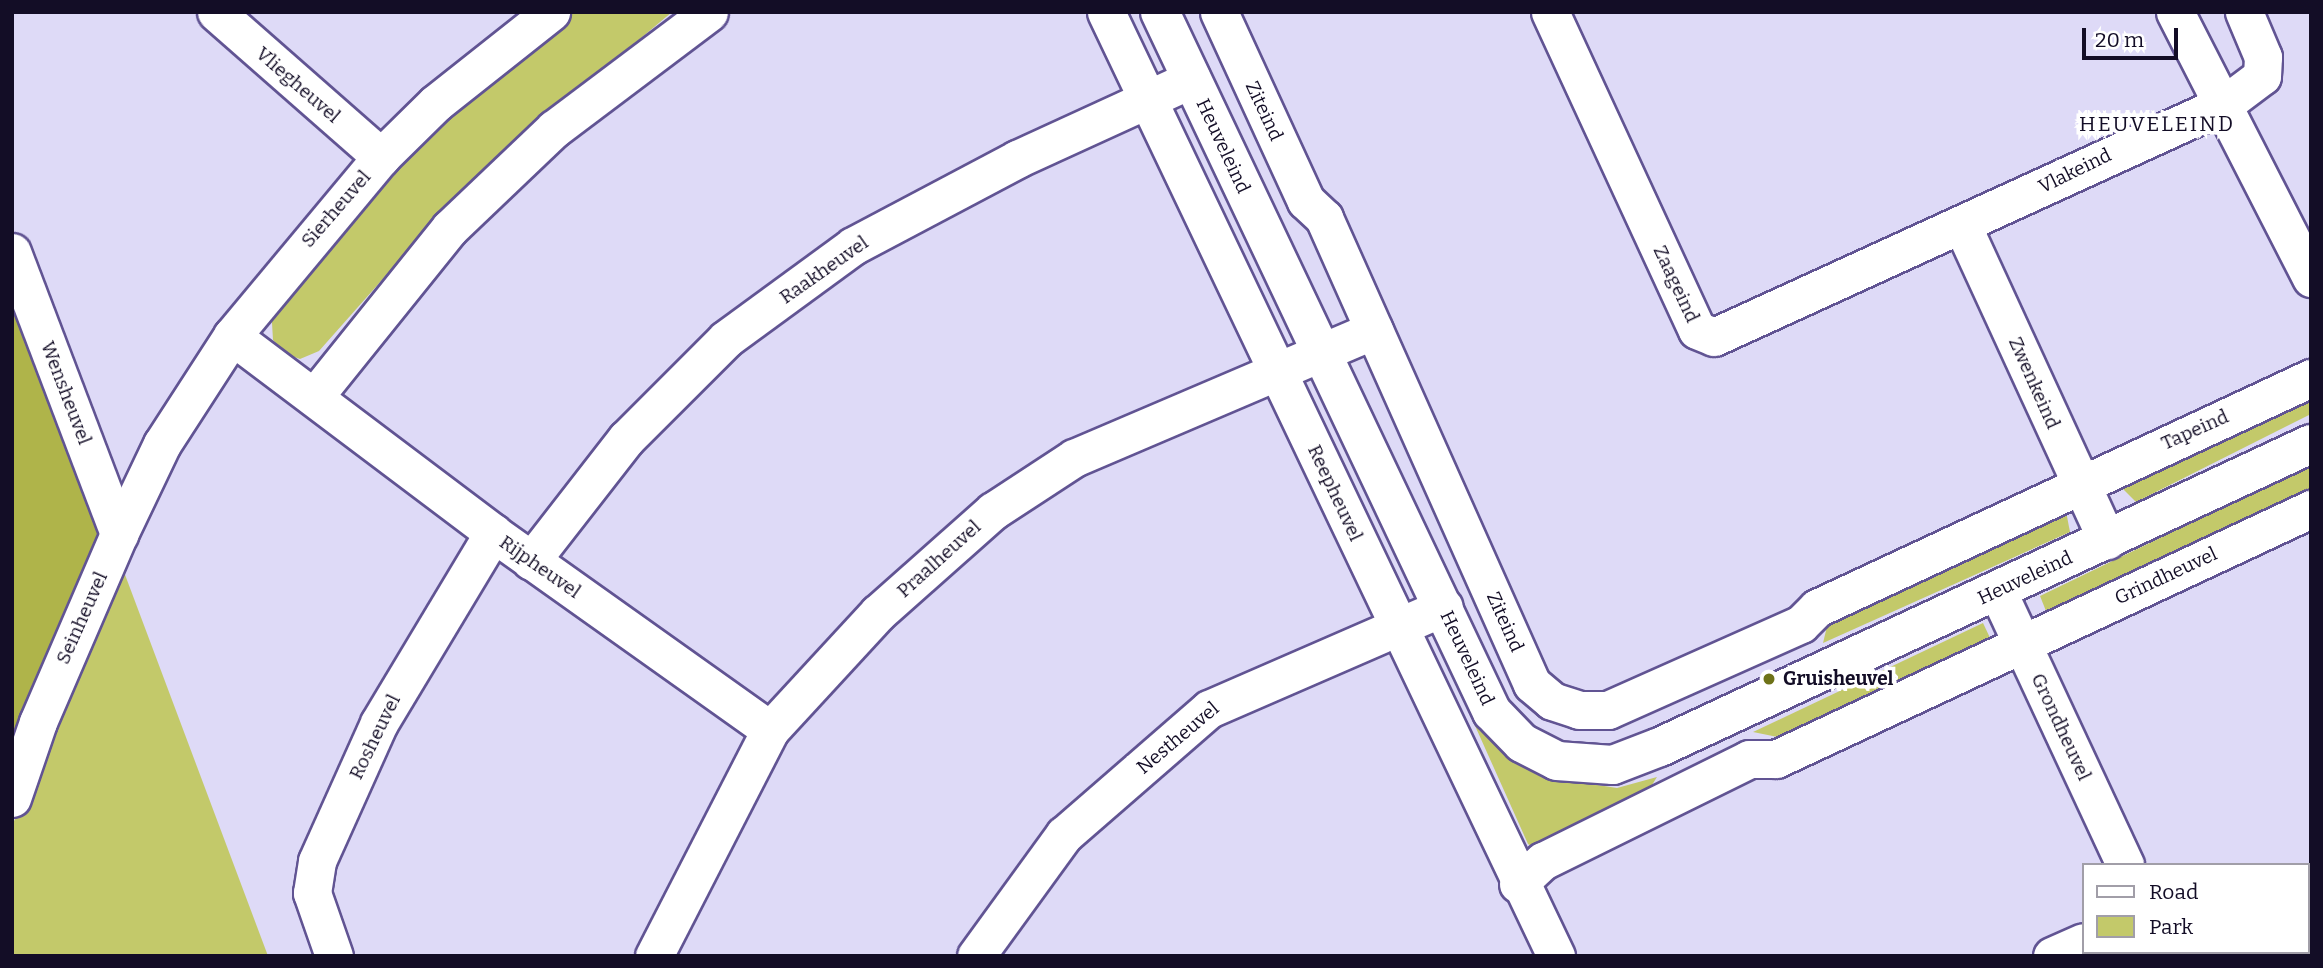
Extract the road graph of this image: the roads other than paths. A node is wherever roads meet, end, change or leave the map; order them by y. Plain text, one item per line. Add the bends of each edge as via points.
1 (216, 12) edge
2 (551, 12) edge
3 (709, 12) edge
4 (1105, 12) edge
5 (1160, 12) edge
6 (1219, 12) edge
7 (1550, 12) edge
8 (2175, 12) edge
9 (2244, 12) edge
10 (1192, 79) junction
11 (1149, 103) junction
12 (2226, 103) junction
13 (381, 157) junction
14 (2298, 221) edge
15 (1962, 225) junction
16 (12, 252) edge
17 (2311, 278) edge
18 (1374, 330) junction
19 (232, 336) junction
20 (1320, 352) junction
21 (1277, 368) junction
22 (2311, 378) edge
23 (314, 397) junction
24 (162, 444) joint
25 (2311, 444) edge
26 (2079, 483) junction
27 (2311, 509) edge
28 (493, 533) junction
29 (119, 534) junction
30 (2107, 540) junction
31 (531, 561) junction
32 (1997, 590) junction
33 (1444, 607) junction
34 (1399, 628) junction
35 (2022, 644) junction
36 (771, 730) junction
37 (12, 798) edge
38 (2123, 863) edge
39 (1518, 884) junction
40 (2082, 942) edge
41 (334, 956) edge
42 (654, 956) edge
43 (976, 956) edge
44 (1556, 956) edge
45 (2052, 956) edge

1 - 13 street, Vliegheuvel
2 - 13 street, Sierheuvel via 436,103
3 - 23 street via 554,129 450,228
4 - 11 street, Reepheuvel
5 - 10 street, Heuveleind
6 - 18 street, Ziteind via 1306,201 1324,218
7 - 15 street, Zaageind via 1697,330 1714,337
8 - 12 street via 2208,83
9 - 12 street via 2263,57 2262,76
10 - 11 street, Raakheuvel
10 - 20 street, Heuveleind
11 - 21 street, Reepheuvel
11 - 31 street, Raakheuvel via 1017,159 853,246 726,339 626,439
12 - 14 street
12 - 15 street, Vlakeind
13 - 19 street, Sierheuvel
14 - 17 street
15 - 26 street, Zwenkeind
16 - 29 street, Wensheuvel
18 - 20 street, Praalheuvel
18 - 26 street, Ziteind via 1532,684 1552,701 1579,710 1608,710 1789,630 1818,608
19 - 23 street, Rijpheuvel
19 - 24 street, Sierheuvel
20 - 21 street, Praalheuvel
20 - 33 street, Heuveleind
21 - 34 street, Reepheuvel
21 - 36 street, Praalheuvel via 1074,458 993,511 878,613
22 - 26 street, Tapeind
23 - 28 street, Rijpheuvel
24 - 29 street, Seinheuvel
25 - 30 street, Heuveleind
26 - 30 street, Zwenkeind
27 - 35 street, Grindheuvel
28 - 31 street, Rijpheuvel
28 - 41 street, Rosheuvel via 379,723 317,861 312,893
29 - 37 street, Seinheuvel via 38,722
30 - 32 street, Heuveleind
31 - 36 street, Rijpheuvel
32 - 33 street, Heuveleind via 1613,765 1557,761 1522,743 1492,712
32 - 35 street, Grondheuvel
33 - 34 street, Nestheuvel
34 - 39 street, Reepheuvel
34 - 43 street, Nestheuvel via 1209,709 1064,835
35 - 38 street, Grondheuvel
35 - 39 street via 1776,759 1749,759 1543,861
36 - 42 street, Praalheuvel
39 - 44 street, Reepheuvel
40 - 45 street

